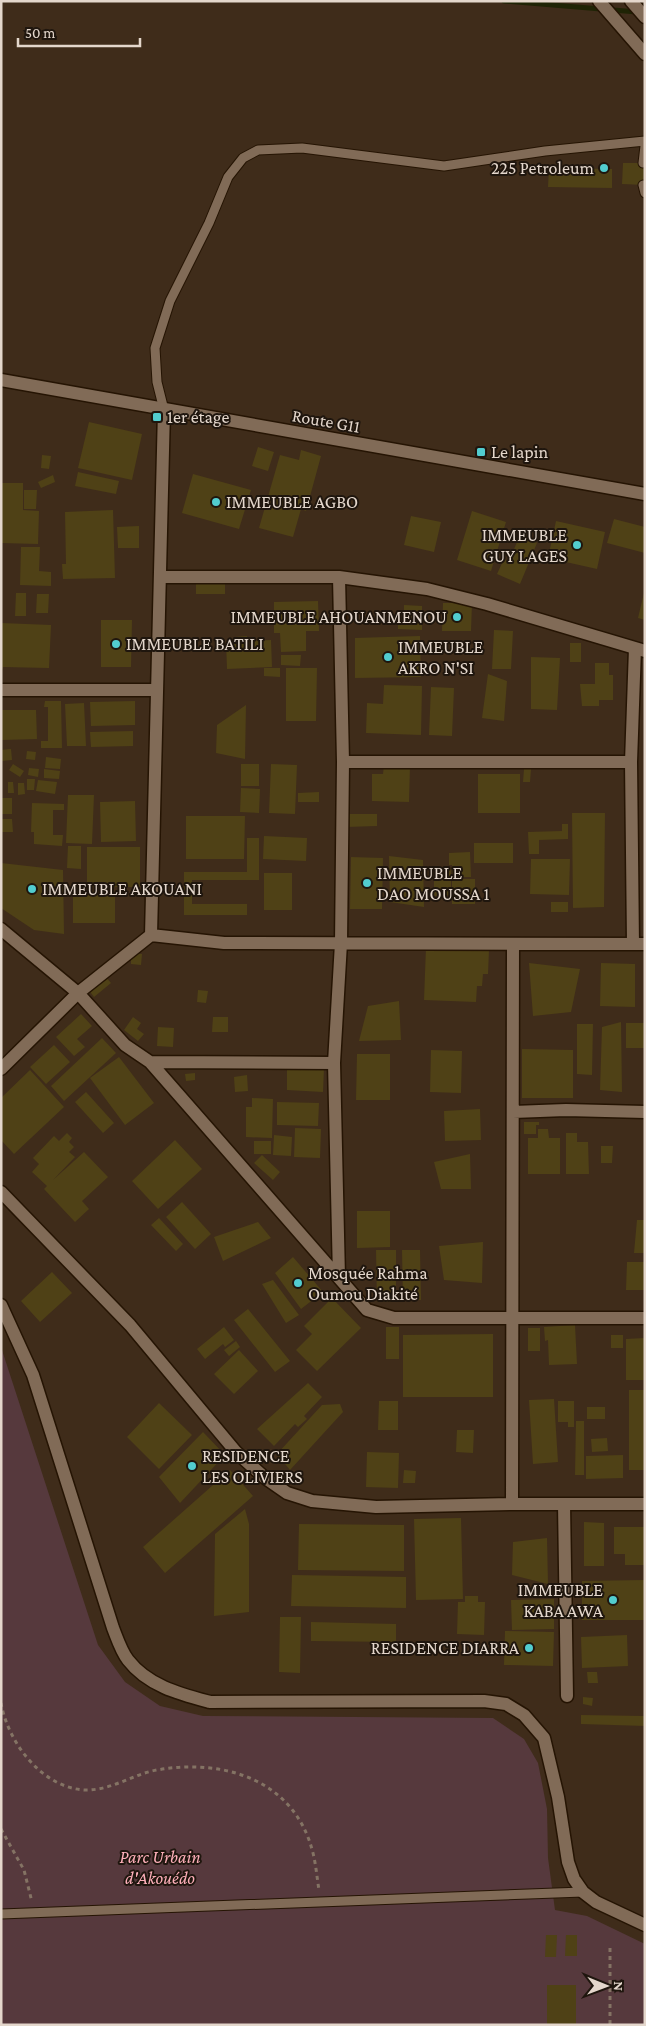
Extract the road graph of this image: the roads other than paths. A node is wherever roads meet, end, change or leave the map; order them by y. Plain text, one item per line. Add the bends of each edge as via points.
1 (598, 1) edge
2 (631, 2) edge
3 (645, 17) edge
4 (645, 54) edge
5 (645, 141) edge
6 (645, 146) edge
7 (643, 163) dead end
8 (1, 380) edge
9 (164, 410) junction
10 (645, 494) edge
11 (160, 577) junction
12 (339, 577) junction
13 (640, 649) edge
14 (1, 690) edge
15 (156, 690) junction
16 (344, 762) junction
17 (631, 762) junction
18 (1, 929) edge
19 (150, 934) junction
20 (341, 943) junction
21 (639, 944) edge
22 (513, 945) junction
23 (78, 993) junction
24 (150, 1062) junction
25 (334, 1063) junction
26 (1, 1069) edge
27 (513, 1112) junction
28 (645, 1112) edge
29 (1, 1192) edge
30 (338, 1277) junction
31 (1, 1305) edge
32 (513, 1316) junction
33 (645, 1318) edge
34 (512, 1504) junction
35 (564, 1504) junction
36 (645, 1504) edge
37 (567, 1696) dead end
38 (582, 1892) junction
39 (1, 1914) edge
40 (645, 1924) edge

1 - 4 street
2 - 3 street
5 - 9 lane via 444,166 302,148 258,150 243,158 228,177 170,301 155,348 157,382
6 - 7 lane
8 - 9 street, Route G11
9 - 10 street, Route G11
9 - 11 street
11 - 12 street
11 - 15 street
12 - 13 street via 427,589
12 - 16 street
13 - 17 street
14 - 15 street
15 - 19 street
16 - 17 street
16 - 20 street
17 - 21 street
18 - 23 street
19 - 20 street via 224,943
19 - 23 street
20 - 22 street
20 - 25 street
21 - 22 street
22 - 27 street
23 - 24 street via 125,1045
23 - 26 street
24 - 25 street
24 - 30 street
25 - 30 street
27 - 28 street
27 - 32 street
29 - 34 street via 130,1325 236,1452 264,1478 287,1493 312,1501 376,1507
30 - 32 street via 367,1310 380,1315 394,1318
31 - 38 street via 33,1375 113,1628 128,1660 154,1683 210,1702 484,1701 506,1704 524,1715 544,1738 558,1797 568,1862
32 - 33 street
32 - 34 street
34 - 35 street
35 - 36 street
35 - 37 street
38 - 39 lane
38 - 40 street via 596,1902

